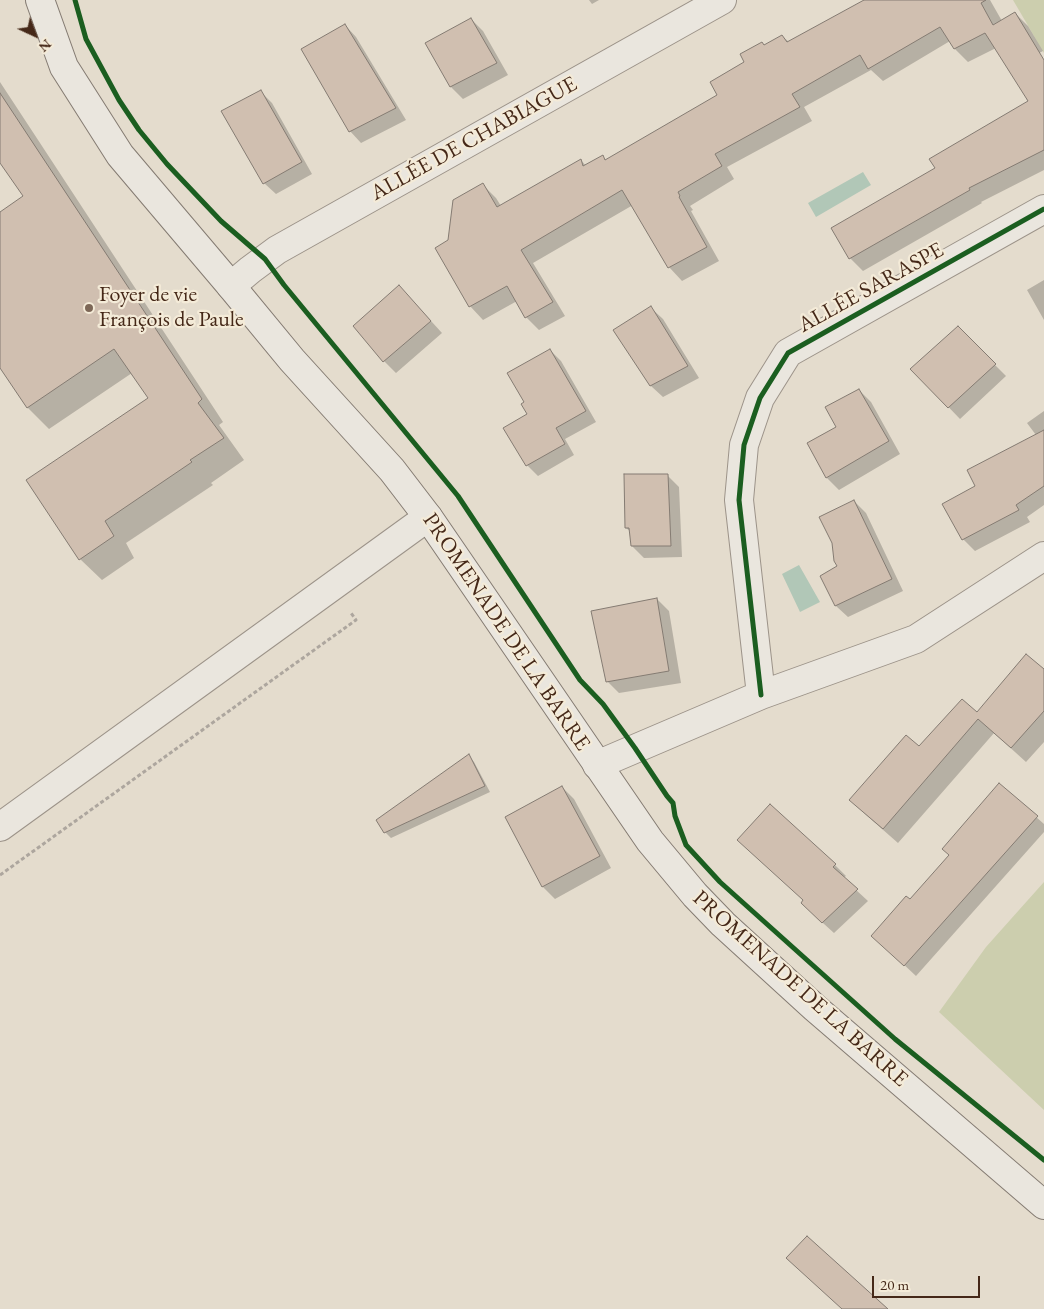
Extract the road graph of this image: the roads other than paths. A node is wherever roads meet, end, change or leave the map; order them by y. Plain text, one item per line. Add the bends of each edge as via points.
1 (40, 0) edge
2 (722, 0) edge
3 (1044, 209) edge
4 (232, 286) junction
5 (428, 517) junction
6 (1044, 556) edge
7 (761, 695) junction
8 (597, 765) junction
9 (0, 827) edge
10 (1044, 1205) edge

1 - 4 street, PROMENADE DE LA BARRE via 64,67 120,154
2 - 4 street, ALLÉE DE CHABIAGUE via 278,250
3 - 7 street, ALLÉE SARASPE via 788,353 760,398 744,445 739,500
4 - 5 street, PROMENADE DE LA BARRE via 292,360 392,470
5 - 8 street, PROMENADE DE LA BARRE
5 - 9 street
6 - 7 street via 916,639
7 - 8 street
8 - 10 street, PROMENADE DE LA BARRE via 650,841 723,924 822,1014

